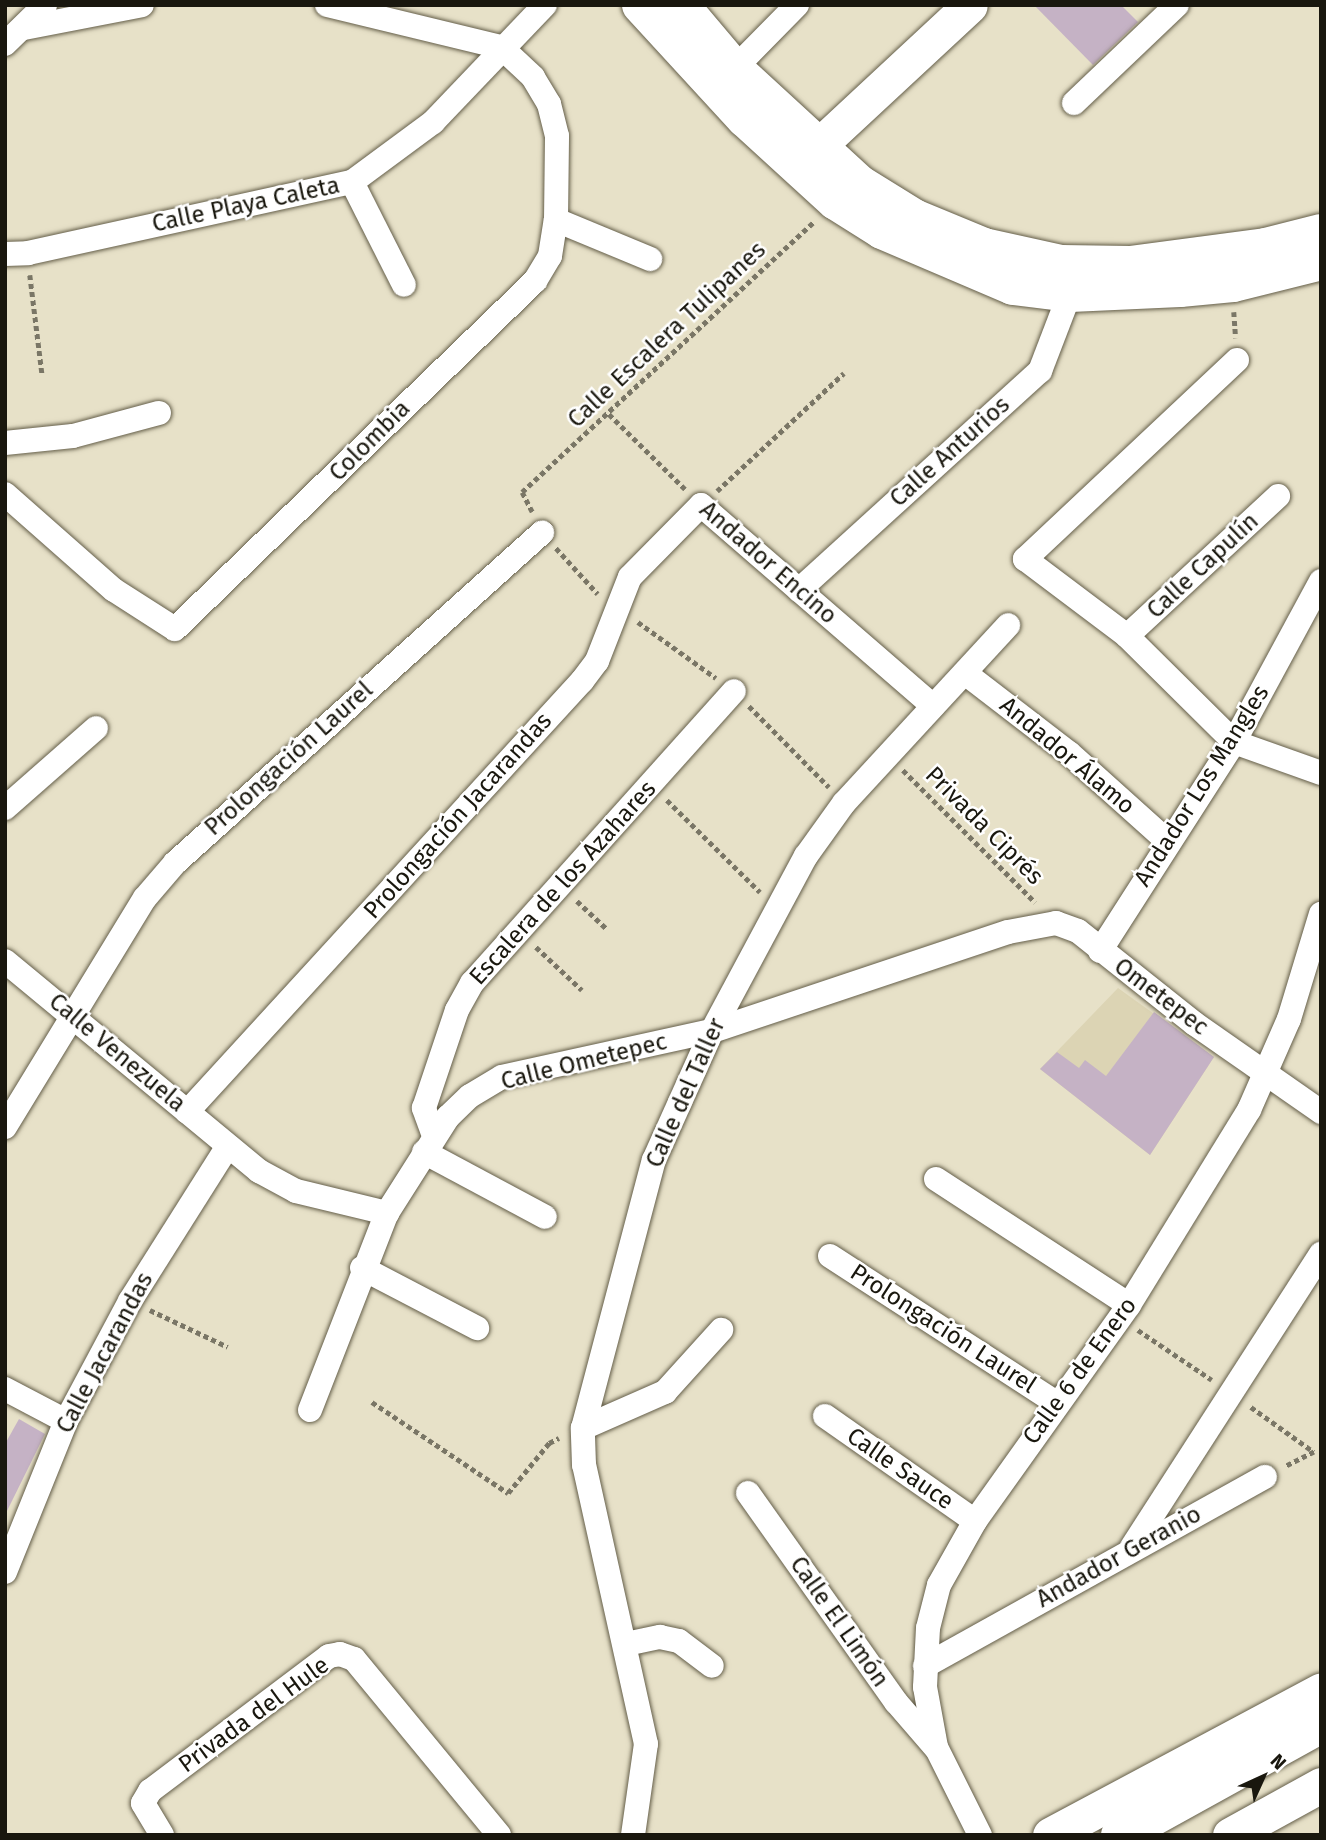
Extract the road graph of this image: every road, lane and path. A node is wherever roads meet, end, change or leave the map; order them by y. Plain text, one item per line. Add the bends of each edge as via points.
1 (45, 5) edge
2 (142, 5) edge
3 (327, 5) edge
4 (545, 5) edge
5 (641, 5) edge
6 (680, 5) edge
7 (797, 5) edge
8 (970, 5) edge
9 (1177, 5) edge
10 (14, 36) edge
11 (501, 47) junction
12 (734, 69) junction
13 (1074, 103) dead end
14 (806, 157) junction
15 (352, 182) junction
16 (836, 201) junction
17 (556, 220) junction
18 (1321, 233) edge
19 (16, 254) edge
20 (650, 259) dead end
21 (1321, 261) edge
22 (1233, 283) junction
23 (404, 285) dead end
24 (1070, 293) junction
25 (1237, 360) joint
26 (42, 373) dead end
27 (844, 373) dead end
28 (159, 413) dead end
29 (609, 414) junction
30 (5, 443) edge
31 (5, 494) edge
32 (1278, 496) dead end
33 (701, 505) junction
34 (542, 532) junction
35 (1321, 581) edge
36 (799, 590) junction
37 (618, 615) junction
38 (1008, 625) dead end
39 (1127, 636) junction
40 (965, 673) junction
41 (734, 691) dead end
42 (933, 706) junction
43 (96, 728) dead end
44 (1234, 742) junction
45 (887, 754) junction
46 (1321, 773) edge
47 (651, 785) junction
48 (5, 808) edge
49 (1167, 841) junction
50 (561, 886) junction
51 (776, 908) junction
52 (1321, 914) edge
53 (1056, 923) junction
54 (608, 930) dead end
55 (520, 932) junction
56 (1100, 951) junction
57 (5, 961) edge
58 (582, 990) dead end
59 (70, 1015) junction
60 (712, 1031) junction
61 (1267, 1074) junction
62 (187, 1112) junction
63 (1321, 1112) edge
64 (5, 1126) edge
65 (429, 1144) junction
66 (228, 1146) junction
67 (936, 1180) dead end
68 (387, 1213) junction
69 (545, 1217) dead end
70 (1321, 1254) edge
71 (830, 1256) dead end
72 (362, 1268) junction
73 (130, 1301) junction
74 (1124, 1312) junction
75 (477, 1328) dead end
76 (720, 1330) dead end
77 (228, 1348) dead end
78 (5, 1389) edge
79 (1231, 1393) junction
80 (372, 1402) dead end
81 (1056, 1403) junction
82 (310, 1410) dead end
83 (825, 1416) dead end
84 (66, 1421) junction
85 (583, 1428) junction
86 (1265, 1477) joint
87 (748, 1493) dead end
88 (975, 1521) junction
89 (1130, 1550) junction
90 (5, 1572) edge
91 (626, 1643) junction
92 (712, 1666) dead end
93 (925, 1666) junction
94 (1321, 1690) edge
95 (1321, 1724) edge
96 (936, 1747) junction
97 (1321, 1752) edge
98 (1321, 1784) edge
99 (162, 1835) edge
100 (499, 1835) edge
101 (633, 1835) edge
102 (980, 1835) edge
103 (1050, 1835) edge
104 (1120, 1835) edge
105 (1171, 1835) edge
106 (1230, 1835) edge

1 - 10 street
2 - 10 street
3 - 11 street
4 - 11 street, Calle Playa Caleta
5 - 14 main road
6 - 12 main road
7 - 12 street
8 - 14 street
9 - 13 street
11 - 15 street, Calle Playa Caleta via 433,122
11 - 17 street, Colombia via 533,77 549,104 557,136
12 - 14 main road
14 - 16 main road
14 - 18 main road via 914,218 1020,257 1060,264 1130,265 1266,247
15 - 19 street, Calle Playa Caleta
15 - 23 street
16 - 24 main road via 882,230 964,268 1013,286
16 - 29 path, Calle Escalera Tulipanes
17 - 20 street
17 - 31 street, Colombia via 550,256 535,281 174,629 114,590
19 - 26 path
21 - 22 main road
22 - 24 main road
22 - 25 path
24 - 36 street, Calle Anturios via 1040,371
25 - 39 street via 1026,559
27 - 33 path
28 - 30 street via 74,436
29 - 33 path, Andador Encino
29 - 34 path, Calle Escalera Tulipanes via 522,492
32 - 39 street, Calle Capulín
33 - 36 street, Andador Encino
33 - 37 street, Prolongación Jacarandas via 630,578 620,595
34 - 37 path
34 - 59 street, Prolongación Laurel via 175,863 145,898
35 - 44 street, Andador Los Mangles
36 - 42 street, Andador Encino
37 - 62 street, Prolongación Jacarandas via 597,661 582,681
38 - 40 street, Calle del Taller
39 - 44 street
40 - 42 street, Calle del Taller
40 - 49 street, Andador Álamo via 1069,753
41 - 47 street, Escalera de los Azahares
42 - 45 street, Calle del Taller
43 - 48 street
44 - 46 street
44 - 49 street, Andador Los Mangles
45 - 51 street, Calle del Taller via 829,824
45 - 53 path, Privada Ciprés
47 - 50 street, Escalera de los Azahares
47 - 51 path
49 - 56 street, Andador Los Mangles
50 - 54 path
50 - 55 street, Escalera de los Azahares
51 - 60 street, Calle del Taller
52 - 61 street, Calle 6 de Enero
53 - 56 street, Ometepec via 1078,931
53 - 60 street, Calle Ometepec via 1008,932
55 - 58 path
55 - 65 street, Escalera de los Azahares via 472,983 457,1010 424,1108
56 - 61 street, Ometepec
57 - 59 street, Calle Venezuela
59 - 62 street, Calle Venezuela
59 - 64 street, Prolongación Laurel
60 - 65 street, Calle Ometepec via 502,1077 470,1096
60 - 85 street, Calle del Taller via 654,1160
61 - 63 street, Ometepec
61 - 74 street, Calle 6 de Enero
62 - 66 street, Calle Venezuela
65 - 68 street, Calle Ometepec
65 - 69 street
66 - 68 street via 296,1191
66 - 73 street, Calle Jacarandas
67 - 74 street
68 - 72 street, Calle Ometepec
70 - 79 street
71 - 81 street, Prolongación Laurel
72 - 75 street
72 - 82 street, Calle Ometepec
73 - 77 path
73 - 84 street, Calle Jacarandas
74 - 79 path
74 - 81 street, Calle 6 de Enero
76 - 85 street via 665,1392
78 - 84 street
79 - 86 path via 1314,1452
79 - 89 street
80 - 85 path via 508,1493 549,1443
81 - 88 street, Calle 6 de Enero
83 - 88 street, Calle Sauce
84 - 90 street, Calle Jacarandas
85 - 91 street, Calle del Taller via 583,1465
86 - 89 street, Andador Geranio
87 - 96 street, Calle El Limón via 896,1702
88 - 93 street, Calle 6 de Enero via 939,1585 928,1628
89 - 93 street, Andador Geranio
91 - 92 street via 660,1637 679,1641
91 - 101 street, Calle del Taller via 646,1744
93 - 96 street, Calle 6 de Enero
94 - 103 street
95 - 104 main road
96 - 102 street, Calle 6 de Enero
97 - 105 main road
98 - 106 street
99 - 100 street, Privada del Hule via 143,1803 150,1791 329,1656 340,1654 354,1659

